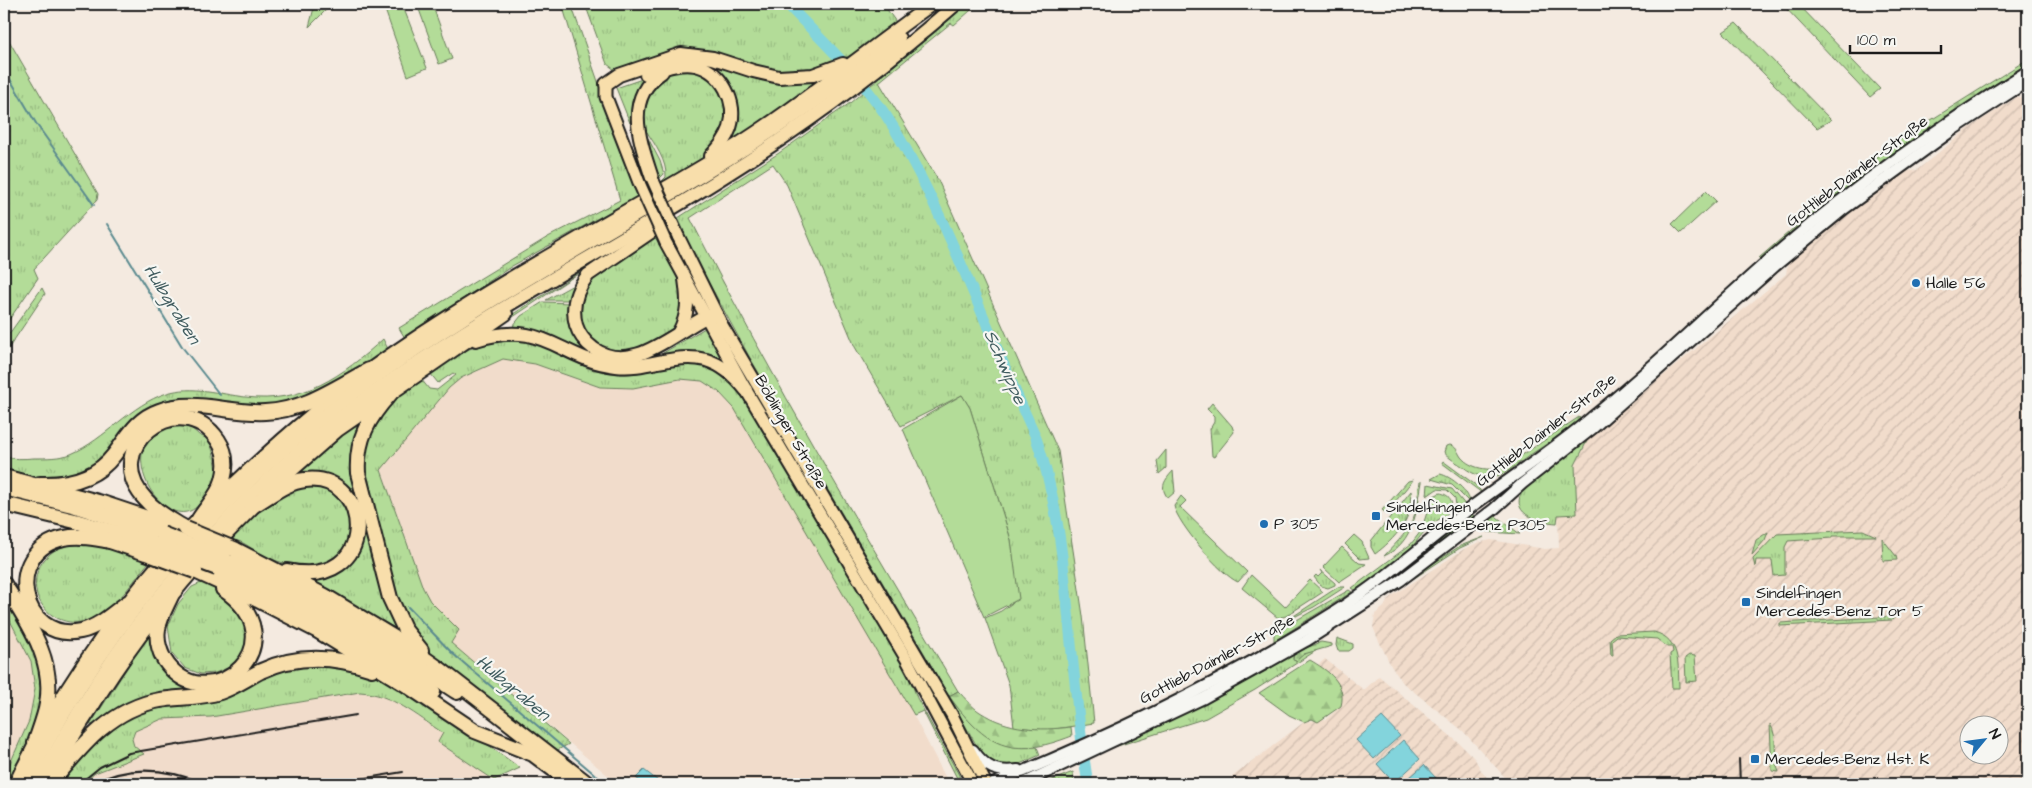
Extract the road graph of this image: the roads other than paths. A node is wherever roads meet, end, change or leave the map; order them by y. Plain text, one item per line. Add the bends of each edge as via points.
1 (932, 4) edge
2 (939, 4) edge
3 (956, 4) edge
4 (866, 62) junction
5 (668, 68) junction
6 (2028, 71) edge
7 (2028, 81) edge
8 (834, 83) junction
9 (606, 84) junction
10 (700, 168) junction
11 (652, 178) joint
12 (720, 179) junction
13 (685, 279) junction
14 (523, 296) junction
15 (710, 318) junction
16 (679, 332) junction
17 (465, 344) junction
18 (627, 367) junction
19 (369, 370) junction
20 (746, 390) junction
21 (390, 394) junction
22 (4, 476) edge
23 (40, 484) junction
24 (4, 488) edge
25 (4, 504) edge
26 (254, 505) junction
27 (4, 513) edge
28 (199, 519) junction
29 (161, 535) junction
30 (110, 541) junction
31 (213, 569) junction
32 (275, 570) junction
33 (4, 584) edge
34 (171, 596) junction
35 (127, 604) junction
36 (433, 664) junction
37 (396, 678) junction
38 (965, 739) junction
39 (502, 742) junction
40 (36, 743) junction
41 (553, 756) junction
42 (1034, 767) junction
43 (1026, 783) edge
44 (15, 784) edge
45 (26, 784) edge
46 (46, 784) edge
47 (573, 784) edge
48 (588, 784) edge
49 (973, 784) edge
50 (986, 784) edge
51 (993, 784) edge

1 - 4 highway
2 - 4 highway
3 - 4 highway
4 - 8 highway
4 - 8 highway
5 - 9 highway
5 - 10 highway via 686,65 703,68 717,77 729,96 732,112 728,133
5 - 11 highway via 646,86 637,112 639,136
6 - 42 main road, Gottlieb-Daimler-Straße via 1934,131 1833,206 1590,419 1384,578 1273,649 1174,701
7 - 43 main road, Gottlieb-Daimler-Straße via 1954,129 1844,209 1599,423 1401,580 1258,669
8 - 9 highway via 770,76 713,58 687,54 611,78
8 - 10 highway
8 - 12 highway
8 - 45 highway via 717,168 413,352 294,441 211,519 141,600 79,689
9 - 13 main road, Böblinger Straße, bridge via 606,97 640,185
10 - 19 highway via 487,294
11 - 15 main road, Böblinger Straße, bridge
12 - 14 highway
12 - 16 highway via 704,197 588,275 574,302 577,327 586,342 604,354 624,358 642,354
13 - 15 main road, Böblinger Straße
13 - 16 highway via 688,308
14 - 17 highway via 512,309
14 - 46 highway via 425,357 367,398 306,445 238,508 138,623 86,698
15 - 16 highway
15 - 18 highway via 650,358
15 - 20 main road, Böblinger Straße
15 - 38 main road, Böblinger Straße
17 - 18 highway via 492,335 519,333 552,342 602,363
17 - 21 highway
18 - 20 highway via 680,357 699,358 730,372
19 - 23 highway via 315,400 284,410 246,412 191,406 160,410 134,427 98,471 73,482
19 - 28 highway via 277,443
20 - 49 main road, Böblinger Straße via 907,660
21 - 26 highway via 338,430
21 - 36 highway via 375,410 361,435 358,473 394,608 405,630
22 - 23 highway
23 - 29 highway
24 - 29 highway via 84,508
25 - 29 highway via 83,523
26 - 32 highway via 288,485 312,480 335,487 350,501 355,512 357,529 354,544 339,564 330,570 312,574
26 - 34 highway
27 - 30 highway
28 - 29 highway via 223,482 226,468 224,451 215,436 191,420 157,423 144,433 134,448 131,463 133,479 141,494 157,511
28 - 35 highway
29 - 30 highway
29 - 31 highway, bridge
29 - 31 highway, bridge
29 - 31 highway, bridge via 186,530
30 - 35 highway via 75,537 48,544 29,565 26,596 33,612 45,624 68,632 88,629
31 - 32 highway
31 - 34 highway via 245,608 254,639 248,658 226,679 212,683 191,681 175,672 165,661 158,631
31 - 37 highway
31 - 39 highway via 279,597 344,633 411,676
31 - 41 highway via 284,587 348,622
32 - 36 highway via 355,614
33 - 40 highway via 36,638 48,673 46,709
34 - 46 highway via 96,700
35 - 40 highway via 84,665
36 - 41 highway
37 - 39 highway via 475,731
37 - 46 highway via 347,661 310,658 276,665 212,694 150,702 124,713 98,730
38 - 42 main road via 980,760 993,770
38 - 50 main road, Böblinger Straße
39 - 47 highway via 532,754
40 - 44 highway
41 - 48 highway
42 - 51 main road, Gottlieb-Daimler-Straße

